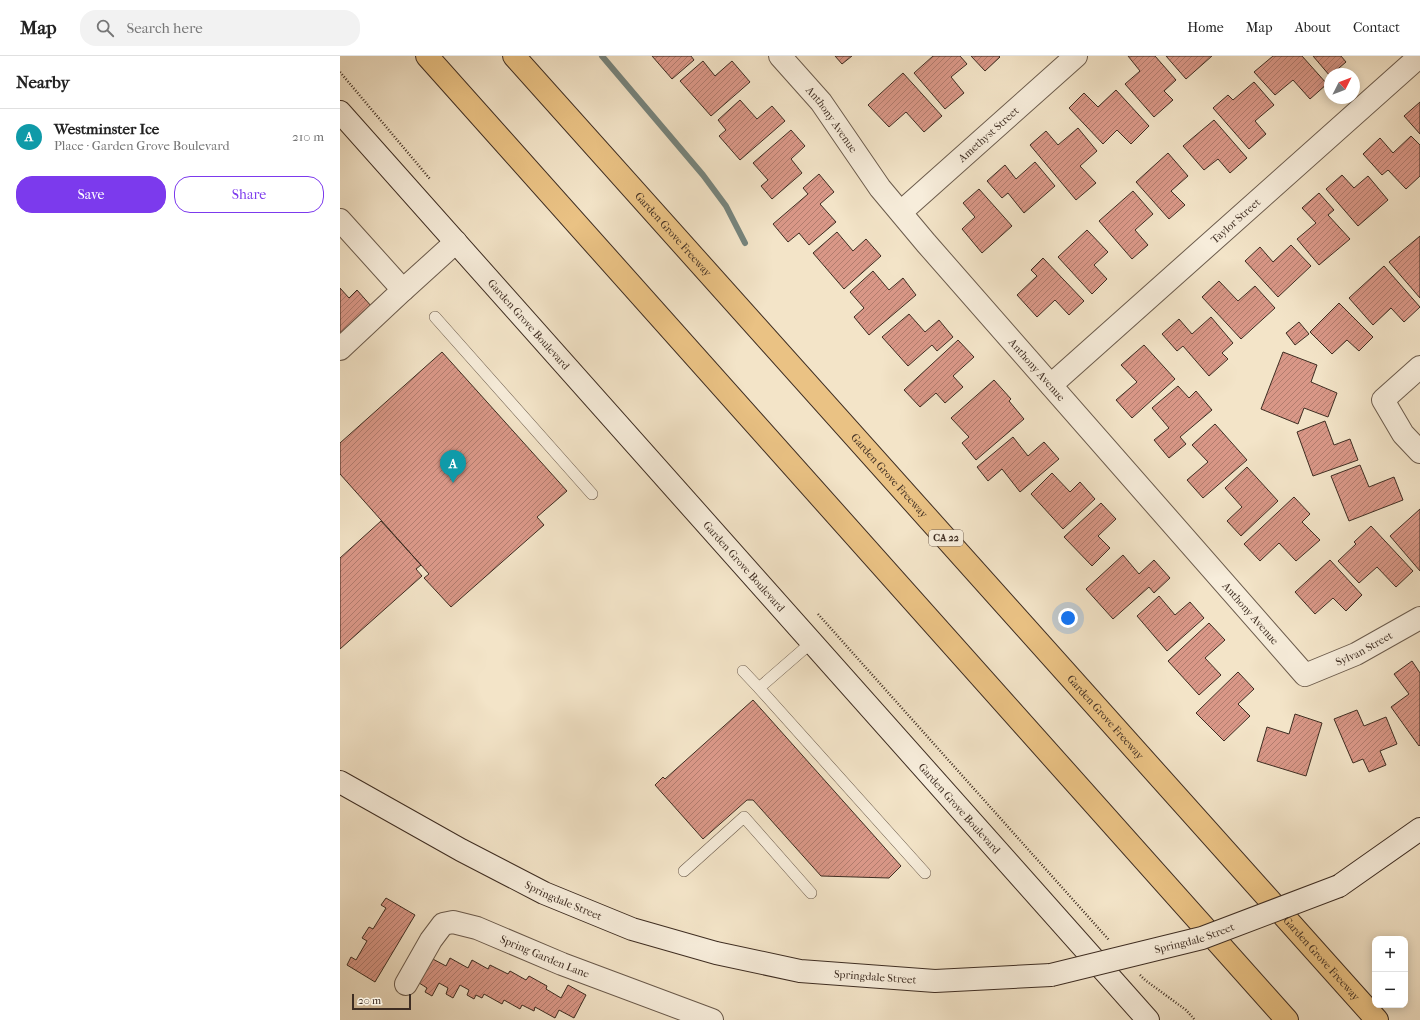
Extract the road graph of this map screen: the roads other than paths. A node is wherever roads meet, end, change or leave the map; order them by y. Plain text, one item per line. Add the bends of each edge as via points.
1 (426, 56) edge
2 (514, 56) edge
3 (780, 56) edge
4 (1076, 56) edge
5 (1420, 56) edge
6 (340, 112) edge
7 (901, 212) junction
8 (340, 220) edge
9 (456, 242) junction
10 (403, 290) junction
11 (435, 317) dead end
12 (340, 349) edge
13 (1420, 367) edge
14 (1051, 385) junction
15 (1420, 452) edge
16 (592, 494) dead end
17 (1420, 618) edge
18 (812, 642) junction
19 (743, 671) dead end
20 (1305, 675) joint
21 (758, 688) junction
22 (340, 782) edge
23 (1420, 829) edge
24 (684, 871) dead end
25 (925, 873) dead end
26 (811, 892) dead end
27 (406, 984) dead end
28 (712, 1020) edge
29 (1148, 1020) edge
30 (1287, 1020) edge
31 (1377, 1020) edge

1 - 30 highway
2 - 31 highway, Garden Grove Freeway / CA 22
3 - 7 street, Anthony Avenue via 821,102 880,188
4 - 7 street, Amethyst Street
5 - 14 street, Taylor Street
6 - 9 street, Garden Grove Boulevard
7 - 14 street, Anthony Avenue
8 - 10 street
9 - 10 street
9 - 18 street, Garden Grove Boulevard
10 - 12 street
11 - 16 lane
13 - 15 street via 1382,400 1403,434
14 - 20 street, Anthony Avenue
17 - 20 street, Sylvan Street via 1356,654
18 - 21 lane
18 - 29 street, Garden Grove Boulevard
19 - 21 lane
21 - 25 lane
22 - 23 street, Springdale Street, bridge via 544,893 632,930 716,954 800,971 936,981 1051,975 1202,938 1339,886
24 - 26 lane via 744,817
27 - 28 street, Spring Garden Lane via 443,924 453,922 477,928 562,964

